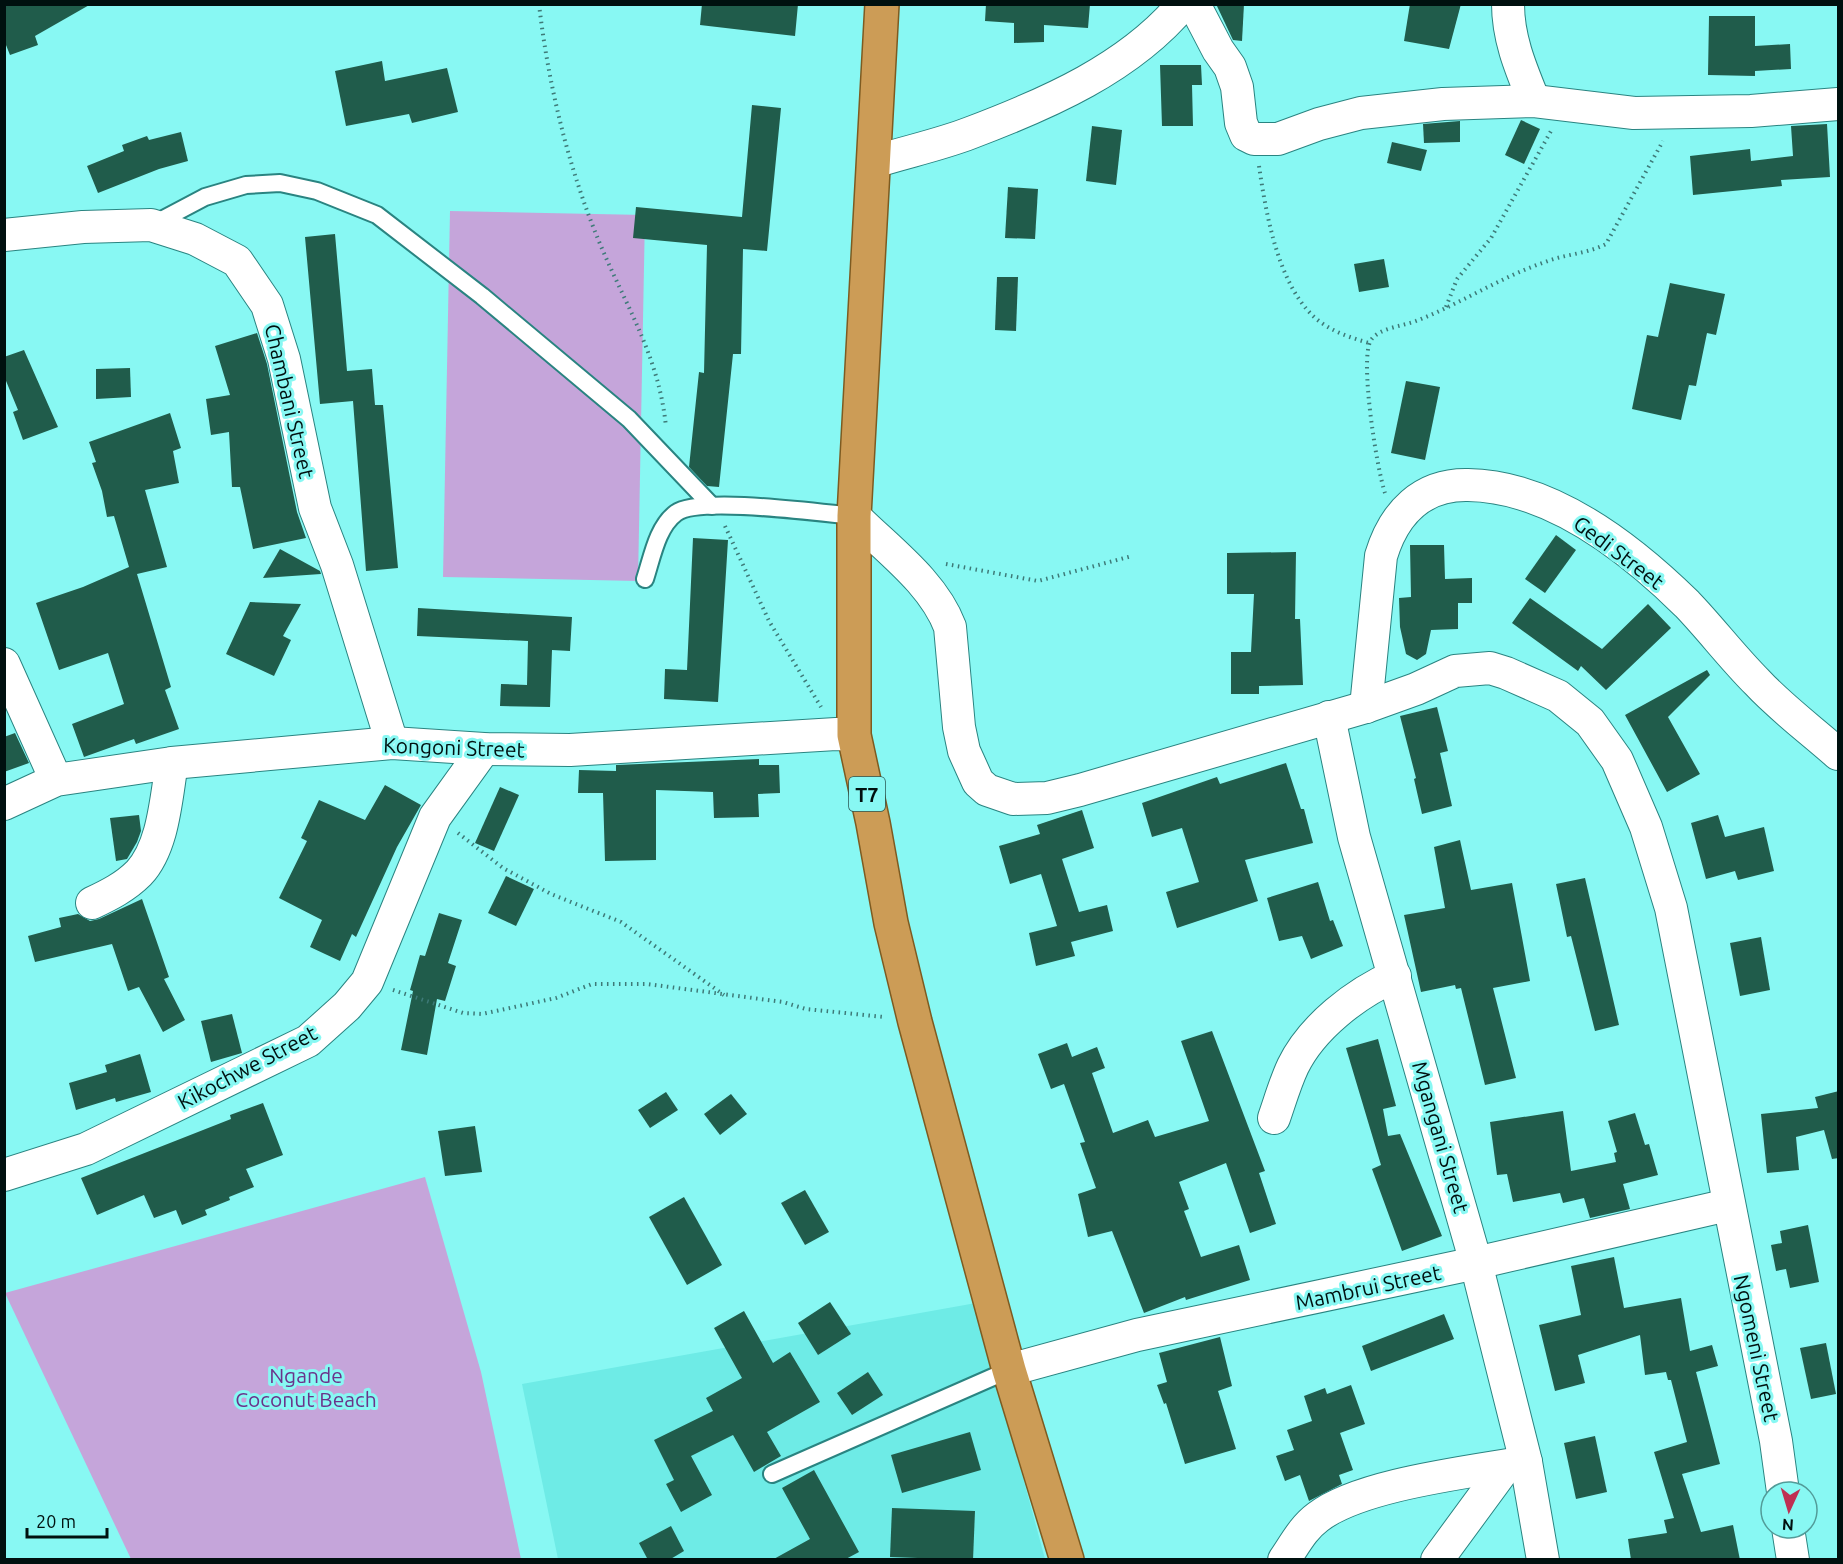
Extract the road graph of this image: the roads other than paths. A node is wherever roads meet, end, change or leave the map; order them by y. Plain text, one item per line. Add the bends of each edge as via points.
1 (882, 4) edge
2 (1184, 4) edge
3 (1194, 4) edge
4 (1508, 4) edge
5 (1534, 101) junction
6 (1839, 104) edge
7 (874, 162) junction
8 (151, 225) junction
9 (4, 235) edge
10 (712, 506) junction
11 (854, 516) junction
12 (645, 579) dead end
13 (4, 664) edge
14 (1366, 707) junction
15 (1329, 717) junction
16 (845, 734) junction
17 (392, 743) junction
18 (484, 749) junction
19 (1839, 754) edge
20 (172, 763) junction
21 (56, 780) junction
22 (4, 804) edge
23 (92, 903) dead end
24 (1395, 976) junction
25 (1274, 1118) dead end
26 (4, 1175) edge
27 (1728, 1205) junction
28 (1476, 1263) junction
29 (1009, 1370) junction
30 (1516, 1464) junction
31 (772, 1474) dead end
32 (1781, 1480) edge
33 (1790, 1540) edge
34 (1067, 1560) edge
35 (1284, 1560) edge
36 (1437, 1560) edge
37 (1544, 1560) edge
38 (1793, 1560) edge

1 - 7 highway, T7
2 - 7 street via 1165,27 1118,64 969,134
3 - 5 street via 1230,68 1237,87 1241,123 1246,135 1254,139 1278,139 1361,113 1443,104
4 - 5 street via 1508,24
5 - 6 street via 1634,113 1751,111
7 - 11 highway, T7
8 - 9 street, Chambani Street
8 - 10 lane via 205,196 246,185 280,183 317,191 377,215 629,419
8 - 17 street, Chambani Street via 195,239 237,261 267,305 284,359 315,508 337,565
10 - 11 lane
10 - 12 lane via 684,509 671,518 658,538
11 - 15 street, Ngomeni Street via 920,580 945,614 951,627 964,751 978,782 999,796 1026,799 1058,795
11 - 16 highway, T7
13 - 21 street
14 - 15 street, Ngomeni Street
14 - 19 street, Gedi Street via 1381,555 1397,518 1425,494 1451,484 1492,485 1572,516 1626,551 1686,604 1758,684
14 - 27 street, Ngomeni Street via 1455,671 1490,668 1558,696 1590,722 1621,770 1646,827 1671,908
15 - 24 street, Mgangani Street via 1354,837
16 - 18 street, Kongoni Street via 570,750
16 - 29 highway, T7 via 873,823 891,923 915,1022
17 - 18 street, Kongoni Street
17 - 20 street, Kongoni Street
18 - 26 street, Kikochwe Street via 435,817 367,982 308,1041 86,1149
20 - 21 street, Kongoni Street
20 - 23 street via 150,854 120,889
21 - 22 street
24 - 25 street via 1357,995 1304,1048 1293,1065
24 - 28 street, Mgangani Street
27 - 28 street, Mambrui Street
27 - 32 street, Ngomeni Street
28 - 29 street, Mambrui Street via 1137,1335
28 - 30 street, Mgangani Street
29 - 31 lane
29 - 34 highway, T7
30 - 35 street via 1398,1486 1336,1506 1306,1527
30 - 36 street
30 - 37 street, Mgangani Street
33 - 38 street

